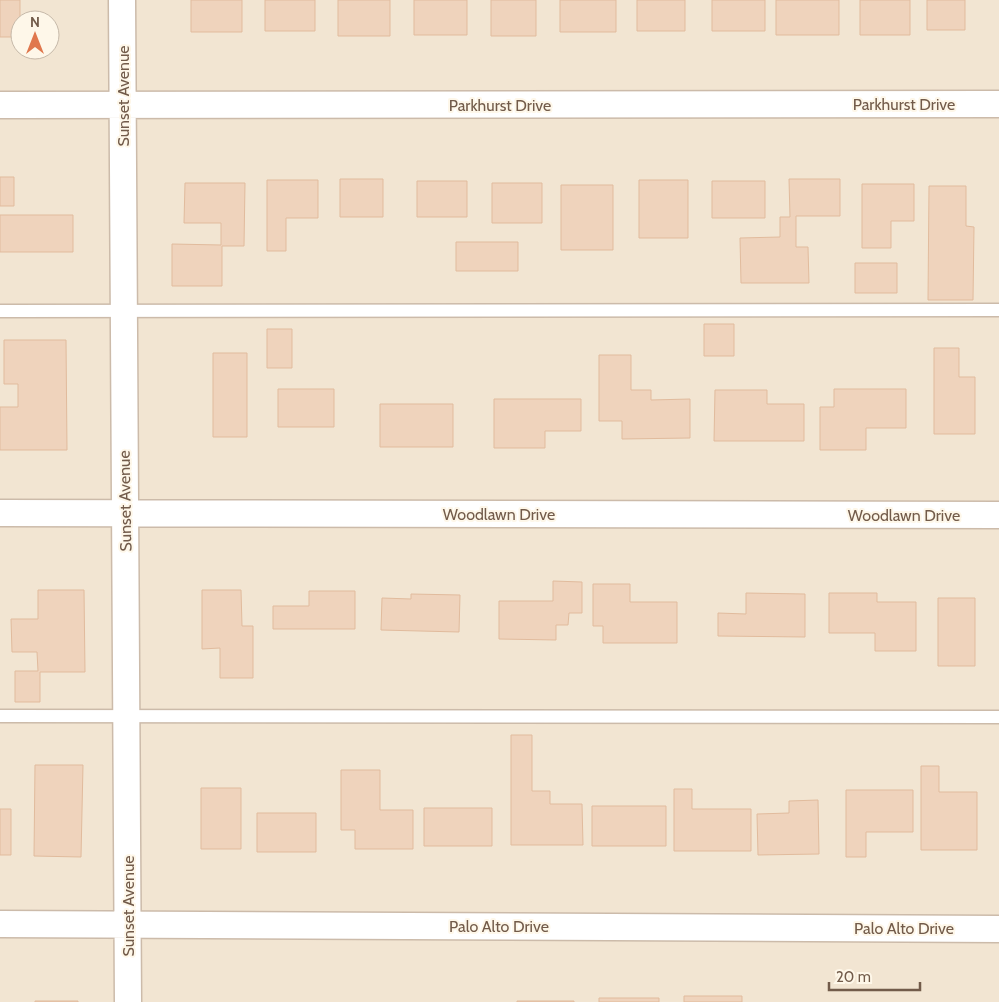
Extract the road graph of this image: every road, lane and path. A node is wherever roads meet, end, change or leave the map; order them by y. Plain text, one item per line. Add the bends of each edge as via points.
1 (122, 0) edge
2 (999, 104) edge
3 (122, 105) junction
4 (0, 106) edge
5 (999, 310) edge
6 (0, 311) edge
7 (124, 311) junction
8 (0, 513) edge
9 (126, 513) junction
10 (999, 515) edge
11 (0, 716) edge
12 (128, 717) junction
13 (999, 717) edge
14 (0, 924) edge
15 (128, 925) junction
16 (999, 929) edge
17 (128, 1002) edge

1 - 3 street, Sunset Avenue
2 - 3 street, Parkhurst Drive
3 - 4 street, Parkhurst Drive
3 - 7 street, Sunset Avenue
5 - 7 lane
6 - 7 lane
7 - 9 street, Sunset Avenue
8 - 9 street, Woodlawn Drive
9 - 10 street, Woodlawn Drive
9 - 12 street, Sunset Avenue
11 - 12 lane
12 - 13 lane
12 - 15 street, Sunset Avenue
14 - 15 street, Palo Alto Drive
15 - 16 street, Palo Alto Drive
15 - 17 street, Sunset Avenue

